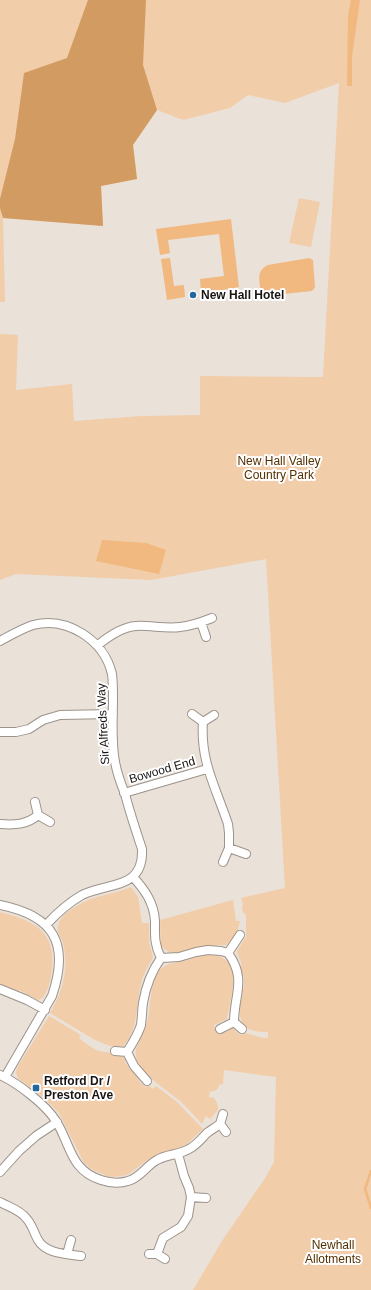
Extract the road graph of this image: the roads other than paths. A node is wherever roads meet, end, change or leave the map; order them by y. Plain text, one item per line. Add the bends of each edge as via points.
1 (212, 618) dead end
2 (200, 622) junction
3 (206, 637) dead end
4 (0, 641) edge
5 (98, 645) junction
6 (113, 714) junction
7 (192, 714) dead end
8 (214, 715) dead end
9 (203, 722) junction
10 (0, 732) edge
11 (207, 769) junction
12 (124, 793) junction
13 (35, 802) dead end
14 (38, 815) junction
15 (50, 822) dead end
16 (0, 824) edge
17 (229, 848) junction
18 (246, 854) dead end
19 (223, 862) dead end
20 (133, 877) junction
21 (0, 905) edge
22 (46, 925) junction
23 (240, 935) dead end
24 (228, 953) junction
25 (161, 958) junction
26 (0, 989) edge
27 (45, 1010) junction
28 (234, 1022) junction
29 (220, 1029) dead end
30 (242, 1029) dead end
31 (115, 1051) dead end
32 (127, 1052) junction
33 (2, 1076) edge
34 (147, 1081) dead end
35 (223, 1114) dead end
36 (57, 1122) junction
37 (220, 1124) junction
38 (226, 1132) dead end
39 (178, 1154) junction
40 (0, 1172) edge
41 (191, 1197) junction
42 (206, 1198) dead end
43 (0, 1202) edge
44 (71, 1240) dead end
45 (67, 1254) junction
46 (81, 1256) dead end
47 (166, 1259) dead end

1 - 2 street
2 - 3 street
2 - 5 street via 181,627 127,628
4 - 5 street, Sir Alfreds Way via 28,627 59,624 86,636
5 - 6 street, Sir Alfreds Way via 109,664 112,676
6 - 10 street via 60,715 43,720 28,729
6 - 12 street, Sir Alfreds Way via 115,763
7 - 9 street
8 - 9 street
9 - 11 street, Bowood End via 202,734
11 - 12 street, Bowood End
11 - 17 street, Bowood End via 228,824
12 - 20 street, Sir Alfreds Way via 142,849 143,860
13 - 14 street
14 - 15 street
14 - 16 street via 22,824
17 - 18 street
17 - 19 street, Bowood End
20 - 22 street via 121,884 83,895 60,910
20 - 25 street via 145,891 152,906 155,920 154,939
21 - 22 street via 34,916
22 - 27 street via 55,940 59,958 57,981
23 - 24 street
24 - 25 street via 208,950 179,957
24 - 28 street via 237,966 239,982
25 - 32 street via 148,981 141,1024
26 - 27 street
27 - 33 street
28 - 29 street
28 - 30 street
31 - 32 street
32 - 34 street via 134,1066
33 - 36 street via 49,1111
35 - 37 street
36 - 39 street via 77,1165 84,1172 109,1183 130,1181 158,1160
36 - 40 street via 36,1136
37 - 38 street
37 - 39 street via 199,1142
39 - 41 street
41 - 42 street
41 - 47 street via 188,1216 184,1223 163,1238 153,1254
43 - 45 street via 22,1214 39,1242 46,1248
44 - 45 street
45 - 46 street

